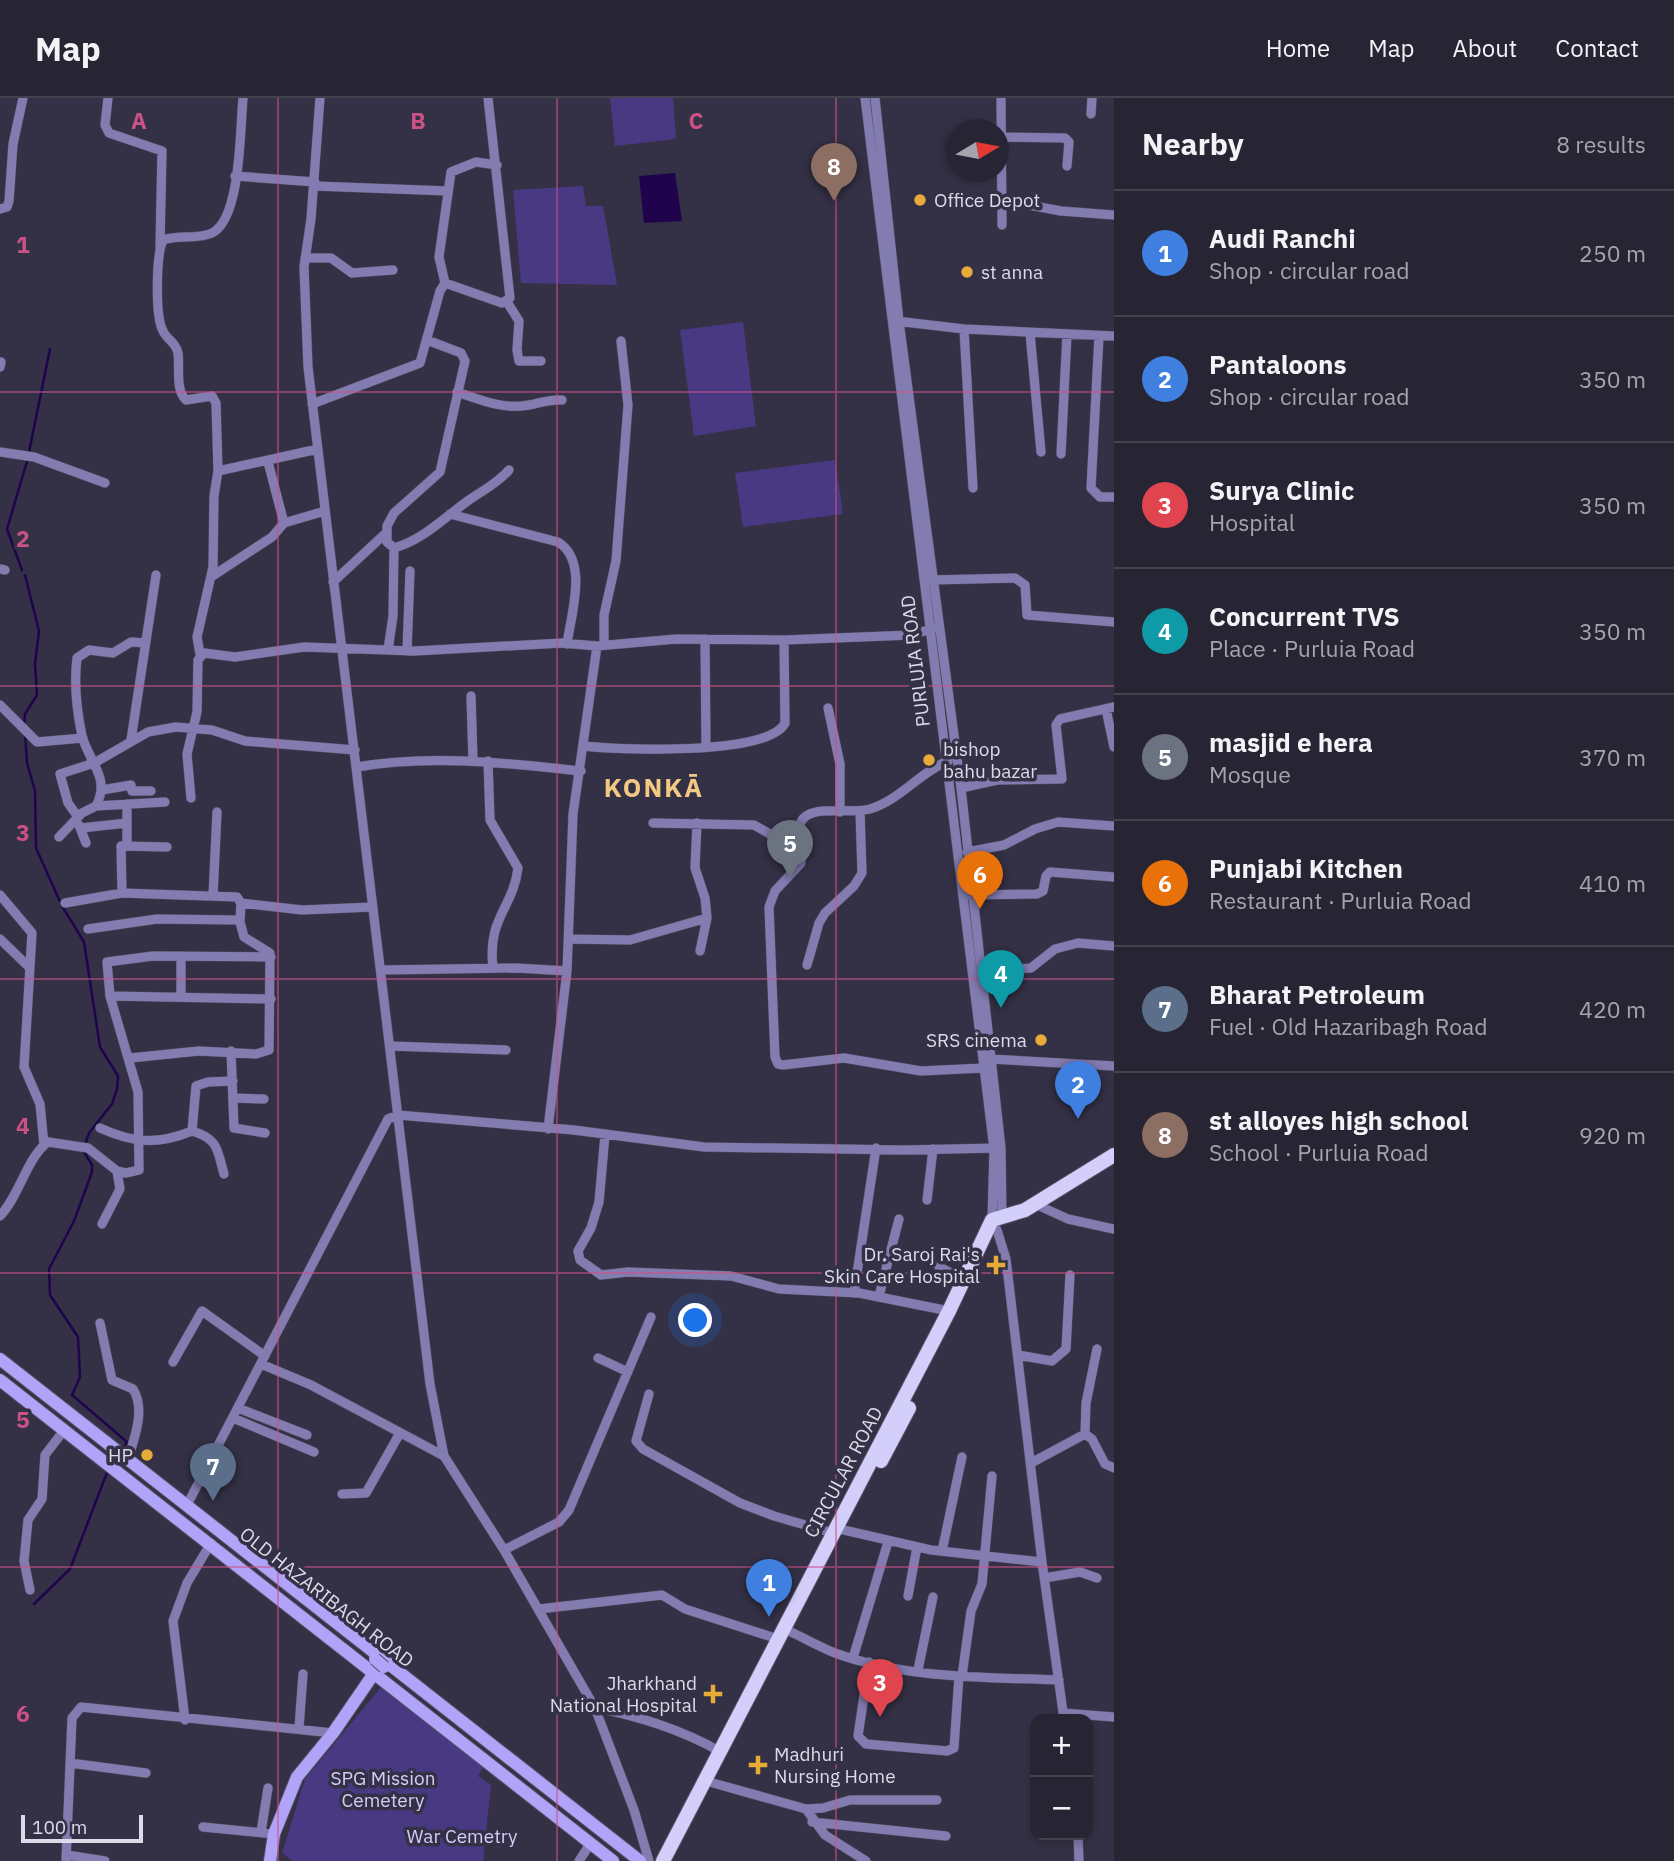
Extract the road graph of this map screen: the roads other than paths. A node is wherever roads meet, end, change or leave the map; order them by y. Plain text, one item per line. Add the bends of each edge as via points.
1 (23, 98) edge
2 (108, 98) edge
3 (243, 98) edge
4 (320, 98) edge
5 (488, 98) edge
6 (865, 98) edge
7 (875, 98) edge
8 (1001, 98) edge
9 (1092, 98) edge
10 (1091, 114) dead end
11 (1002, 119) edge
12 (1009, 137) edge
13 (497, 165) junction
14 (1067, 166) dead end
15 (235, 176) junction
16 (1002, 182) edge
17 (315, 184) junction
18 (448, 191) junction
19 (1002, 200) junction
20 (0, 209) edge
21 (1114, 215) edge
22 (1002, 225) dead end
23 (160, 247) junction
24 (305, 258) junction
25 (393, 270) dead end
26 (445, 283) junction
27 (507, 302) junction
28 (895, 321) junction
29 (964, 329) junction
30 (1030, 332) junction
31 (1067, 334) junction
32 (1099, 336) junction
33 (1114, 336) edge
34 (428, 340) junction
35 (621, 341) dead end
36 (541, 361) dead end
37 (457, 392) junction
38 (562, 400) dead end
39 (312, 404) junction
40 (318, 449) junction
41 (0, 452) edge
42 (1041, 453) dead end
43 (1061, 454) dead end
44 (268, 462) junction
45 (509, 470) dead end
46 (218, 471) junction
47 (105, 483) dead end
48 (973, 488) dead end
49 (1114, 497) edge
50 (325, 511) junction
51 (450, 514) junction
52 (284, 523) junction
53 (386, 533) junction
54 (394, 548) junction
55 (410, 571) dead end
56 (156, 575) dead end
57 (211, 578) junction
58 (932, 580) junction
59 (333, 582) junction
60 (1114, 622) edge
61 (939, 627) junction
62 (928, 629) junction
63 (705, 639) junction
64 (784, 640) junction
65 (146, 643) junction
66 (567, 644) junction
67 (601, 645) junction
68 (342, 647) junction
69 (388, 650) junction
70 (407, 651) junction
71 (201, 654) junction
72 (471, 696) dead end
73 (0, 705) edge
74 (828, 708) dead end
75 (1110, 708) edge
76 (194, 726) junction
77 (83, 738) junction
78 (131, 740) junction
79 (584, 746) junction
80 (706, 747) junction
81 (1114, 747) edge
82 (355, 750) junction
83 (957, 760) junction
84 (473, 761) junction
85 (488, 761) junction
86 (94, 762) junction
87 (944, 762) junction
88 (357, 767) junction
89 (581, 771) junction
90 (961, 788) junction
91 (102, 790) junction
92 (151, 792) dead end
93 (191, 798) dead end
94 (165, 802) dead end
95 (127, 804) junction
96 (96, 806) junction
97 (860, 811) junction
98 (217, 812) dead end
99 (840, 813) junction
100 (77, 818) junction
101 (127, 823) junction
102 (653, 823) dead end
103 (697, 823) junction
104 (1114, 826) edge
105 (81, 828) junction
106 (59, 837) dead end
107 (86, 843) dead end
108 (127, 845) junction
109 (167, 847) dead end
110 (800, 851) junction
111 (967, 852) junction
112 (1114, 877) edge
113 (122, 892) junction
114 (0, 895) edge
115 (966, 895) junction
116 (213, 896) junction
117 (65, 903) dead end
118 (241, 903) junction
119 (373, 907) junction
120 (707, 918) junction
121 (240, 922) junction
122 (88, 929) dead end
123 (0, 939) edge
124 (569, 939) junction
125 (1114, 946) edge
126 (701, 951) dead end
127 (181, 956) junction
128 (271, 957) junction
129 (807, 965) dead end
130 (30, 968) junction
131 (493, 968) junction
132 (381, 970) junction
133 (567, 971) junction
134 (981, 971) junction
135 (110, 996) junction
136 (181, 998) junction
137 (271, 999) junction
138 (390, 1046) junction
139 (506, 1050) dead end
140 (231, 1051) junction
141 (130, 1058) junction
142 (987, 1064) junction
143 (1114, 1066) edge
144 (233, 1081) junction
145 (233, 1098) junction
146 (264, 1099) dead end
147 (398, 1115) junction
148 (100, 1128) dead end
149 (548, 1129) junction
150 (192, 1131) junction
151 (265, 1133) dead end
152 (605, 1135) junction
153 (141, 1142) junction
154 (44, 1145) junction
155 (997, 1148) junction
156 (876, 1149) junction
157 (933, 1149) junction
158 (1114, 1155) edge
159 (117, 1171) junction
160 (224, 1174) dead end
161 (927, 1200) dead end
162 (1035, 1204) junction
163 (0, 1216) edge
164 (899, 1219) dead end
165 (997, 1223) junction
166 (102, 1224) dead end
167 (1114, 1228) edge
168 (939, 1267) dead end
169 (1070, 1275) dead end
170 (964, 1279) junction
171 (854, 1293) junction
172 (879, 1296) junction
173 (949, 1311) junction
174 (651, 1317) dead end
175 (100, 1324) dead end
176 (1097, 1349) dead end
177 (1018, 1355) junction
178 (598, 1358) dead end
179 (0, 1359) edge
180 (263, 1360) junction
181 (173, 1362) dead end
182 (0, 1365) edge
183 (628, 1372) junction
184 (0, 1377) edge
185 (649, 1394) dead end
186 (238, 1408) junction
187 (233, 1418) junction
188 (65, 1429) junction
189 (400, 1433) junction
190 (1085, 1434) junction
191 (307, 1435) dead end
192 (314, 1452) dead end
193 (444, 1456) junction
194 (962, 1457) dead end
195 (117, 1459) junction
196 (1031, 1463) junction
197 (1114, 1468) edge
198 (992, 1476) dead end
199 (342, 1494) dead end
200 (187, 1505) junction
201 (837, 1530) junction
202 (888, 1542) junction
203 (211, 1544) junction
204 (917, 1547) junction
205 (505, 1549) junction
206 (942, 1551) junction
207 (985, 1558) junction
208 (1042, 1562) junction
209 (1044, 1578) junction
210 (1097, 1578) dead end
211 (30, 1590) dead end
212 (908, 1596) dead end
213 (933, 1597) dead end
214 (539, 1609) junction
215 (785, 1636) junction
216 (853, 1658) junction
217 (869, 1661) junction
218 (378, 1665) junction
219 (918, 1670) junction
220 (303, 1674) dead end
221 (961, 1676) junction
222 (1059, 1680) junction
223 (594, 1707) junction
224 (1064, 1714) edge
225 (1093, 1717) edge
226 (1114, 1717) edge
227 (185, 1720) junction
228 (299, 1728) junction
229 (333, 1733) junction
230 (719, 1751) junction
231 (70, 1763) junction
232 (146, 1773) dead end
233 (713, 1783) junction
234 (268, 1788) dead end
235 (937, 1800) dead end
236 (806, 1809) junction
237 (813, 1822) junction
238 (203, 1827) dead end
239 (268, 1833) junction
240 (946, 1836) dead end
241 (1078, 1840) edge
242 (590, 1844) junction
243 (67, 1858) edge
244 (105, 1861) edge
245 (270, 1861) edge
246 (579, 1861) edge
247 (613, 1861) edge
248 (622, 1861) edge
249 (630, 1861) edge
250 (640, 1861) edge
251 (649, 1861) edge
252 (663, 1861) edge
253 (672, 1861) edge
254 (866, 1861) edge
255 (1079, 1861) edge

1 - 20 street via 13,144 9,201
2 - 23 street via 105,125 109,133 162,151
3 - 15 street
4 - 17 street
5 - 13 street
6 - 28 street, PURLUIA ROAD
7 - 28 street, PURLUIA ROAD
8 - 11 street
9 - 10 street
12 - 14 street via 1065,138 1069,142
13 - 18 street via 476,162 456,168
13 - 27 street via 509,270
15 - 17 street
15 - 23 street via 231,209 222,226 203,236 163,240
16 - 19 street
17 - 18 street
17 - 24 street
18 - 26 street via 439,257
19 - 21 street
19 - 22 street
23 - 46 street via 162,331 178,351 183,399 215,398
24 - 25 street via 331,258 352,273
24 - 39 street
26 - 27 street
26 - 34 street
27 - 36 street via 519,321 519,360
28 - 29 street
28 - 58 street, PURLUIA ROAD
28 - 62 street, PURLUIA ROAD
29 - 30 street
29 - 48 street
30 - 31 street
30 - 42 street
31 - 32 street
31 - 43 street
32 - 33 street
32 - 49 street via 1091,488 1100,497
34 - 37 street via 464,356
34 - 39 street via 420,363
35 - 67 street via 628,405 616,561
37 - 38 street via 498,404
37 - 53 street via 440,472 394,513
39 - 40 street
40 - 44 street
40 - 50 street
41 - 47 street via 34,457
44 - 46 street
44 - 52 street
45 - 51 street
46 - 57 street
50 - 52 street
50 - 59 street
51 - 54 street via 419,538
51 - 66 street via 558,542 568,550 576,566
52 - 57 street via 272,537
53 - 54 street
53 - 59 street
54 - 69 street
55 - 70 street
56 - 65 street
57 - 71 street via 197,637
58 - 60 street via 1015,578 1025,585 1025,610 1033,617
58 - 61 street, PURLUIA ROAD
59 - 68 street
61 - 62 street
61 - 83 street, PURLUIA ROAD
62 - 64 street via 912,635
62 - 87 street, PURLUIA ROAD
63 - 64 street
63 - 67 street
63 - 80 street
64 - 80 street via 783,728 768,737
65 - 77 street via 131,642 113,653 89,650 78,658
65 - 78 street
66 - 67 street
66 - 70 street
67 - 79 street
68 - 69 street
68 - 71 street via 293,648 235,657
68 - 82 street
69 - 70 street
71 - 76 street
72 - 84 street
73 - 77 street via 41,743
74 - 99 street via 840,764
75 - 81 street
75 - 90 street via 1060,719 1056,725 1062,779 997,780
76 - 78 street via 156,730
76 - 82 street via 245,741
76 - 93 street via 187,754
77 - 86 street
78 - 86 street
79 - 80 street via 636,751
79 - 89 street
82 - 88 street
83 - 87 street
83 - 90 street, PURLUIA ROAD
84 - 85 street
84 - 88 street
85 - 89 street
85 - 131 street via 490,820 518,868 491,940
86 - 91 street
86 - 100 street via 60,774
87 - 97 street via 892,799
87 - 115 street, PURLUIA ROAD
88 - 119 street
89 - 124 street via 571,838
90 - 111 street, PURLUIA ROAD
91 - 92 street via 131,785 132,791
91 - 96 street
94 - 95 street
95 - 96 street
95 - 101 street
96 - 100 street
97 - 99 street
97 - 129 street via 862,873 819,923
98 - 116 street
99 - 110 street via 803,819
100 - 105 street
100 - 106 street
101 - 105 street
101 - 108 street
102 - 103 street
103 - 110 street via 754,825
103 - 120 street via 695,868
104 - 111 street via 1058,822 1004,845
105 - 107 street
108 - 109 street
108 - 113 street via 121,846
110 - 142 street via 802,863 775,891 769,907 772,1026 778,1064 844,1058 921,1071
111 - 115 street, PURLUIA ROAD
112 - 115 street via 1050,872 1043,891 1037,894
113 - 116 street
113 - 117 street
114 - 130 street via 32,933
115 - 134 street, PURLUIA ROAD
115 - 142 street, PURLUIA ROAD
116 - 118 street via 237,897
118 - 119 street via 302,911
118 - 121 street
119 - 132 street
120 - 124 street via 630,940
120 - 126 street
121 - 122 street via 157,919
121 - 128 street via 244,937 267,948
123 - 130 street
124 - 133 street
125 - 134 street via 1078,943 1055,949 1031,968
127 - 128 street
127 - 135 street via 107,962
127 - 136 street
128 - 137 street
130 - 154 street via 24,1067 40,1104
131 - 132 street
131 - 133 street
132 - 138 street
133 - 149 street
134 - 142 street, PURLUIA ROAD
135 - 136 street
135 - 141 street
136 - 137 street
137 - 140 street via 269,1051
138 - 139 street
138 - 147 street
140 - 141 street
140 - 144 street
141 - 153 street via 138,1091
142 - 143 street
142 - 155 street, PURLUIA ROAD
144 - 145 street
144 - 150 street via 196,1087
145 - 146 street
145 - 151 street via 233,1128
147 - 149 street
147 - 180 street via 388,1119 379,1132
147 - 193 street via 430,1384
148 - 153 street
149 - 152 street
150 - 153 street via 164,1141
150 - 160 street via 215,1144
152 - 156 street via 704,1147
152 - 171 street via 598,1202 578,1251 580,1260 594,1272 731,1276 779,1289
153 - 159 street via 139,1170
154 - 159 street via 58,1142 88,1148
154 - 163 street
155 - 157 street
155 - 165 street, PURLUIA ROAD
156 - 157 street
156 - 171 street
157 - 161 street
158 - 162 main road
159 - 166 street via 120,1189
162 - 165 main road
162 - 167 street via 1068,1219
164 - 172 street
165 - 170 main road, CIRCULAR ROAD
165 - 177 street, PURLUIA ROAD
165 - 201 main road, CIRCULAR ROAD
168 - 170 street
169 - 177 street via 1066,1349 1052,1362
170 - 173 main road, CIRCULAR ROAD
171 - 172 street
172 - 173 street
173 - 201 main road, CIRCULAR ROAD
174 - 183 street
175 - 195 street via 112,1380 132,1389 138,1403 138,1420
176 - 190 street
177 - 196 street, PURLUIA ROAD
178 - 183 street
179 - 195 street
180 - 181 street via 202,1311
180 - 186 street
180 - 189 street
182 - 195 street, OLD HAZARIBAGH ROAD
183 - 205 street via 569,1510 559,1522
184 - 188 street
184 - 195 street, OLD HAZARIBAGH ROAD
185 - 201 street via 636,1433 643,1449 740,1503
186 - 187 street
186 - 191 street
187 - 192 street
187 - 200 street
188 - 195 street
188 - 211 street via 45,1455 42,1499 28,1520 24,1561
189 - 193 street
189 - 199 street via 366,1493
190 - 196 street
190 - 197 street via 1105,1464
193 - 205 street
194 - 206 street
195 - 200 street
195 - 203 street
195 - 218 street, OLD HAZARIBAGH ROAD
196 - 208 street, PURLUIA ROAD
198 - 207 street
200 - 218 street
201 - 202 street
201 - 215 main road, CIRCULAR ROAD
202 - 204 street
202 - 216 street
203 - 218 street
203 - 227 street via 187,1583 173,1621
204 - 206 street
204 - 212 street
205 - 214 street
206 - 207 street
207 - 208 street
207 - 221 street
208 - 209 street, PURLUIA ROAD
209 - 210 street via 1080,1572
209 - 222 street, PURLUIA ROAD
213 - 219 street
214 - 215 street via 662,1595 685,1609
214 - 223 street
215 - 216 street
215 - 230 main road, CIRCULAR ROAD
215 - 233 main road, CIRCULAR ROAD
216 - 217 street
217 - 219 street
217 - 221 street via 858,1735 866,1744 954,1748
218 - 229 street
218 - 242 street
218 - 248 street, OLD HAZARIBAGH ROAD
218 - 249 street, OLD HAZARIBAGH ROAD
218 - 250 street
219 - 221 street
220 - 228 street
221 - 222 street
222 - 224 street, PURLUIA ROAD
223 - 230 street via 696,1738
223 - 251 street
225 - 226 street
227 - 228 street
227 - 231 street via 81,1707 72,1718
228 - 229 street
229 - 239 street via 298,1777
230 - 252 main road, CIRCULAR ROAD
231 - 232 street
231 - 243 street
233 - 236 street
233 - 253 main road, CIRCULAR ROAD
234 - 239 street
235 - 236 street via 850,1800
236 - 237 street
237 - 240 street
237 - 254 street
238 - 239 street
239 - 245 street
241 - 255 street
242 - 246 street
242 - 247 street
243 - 244 street

